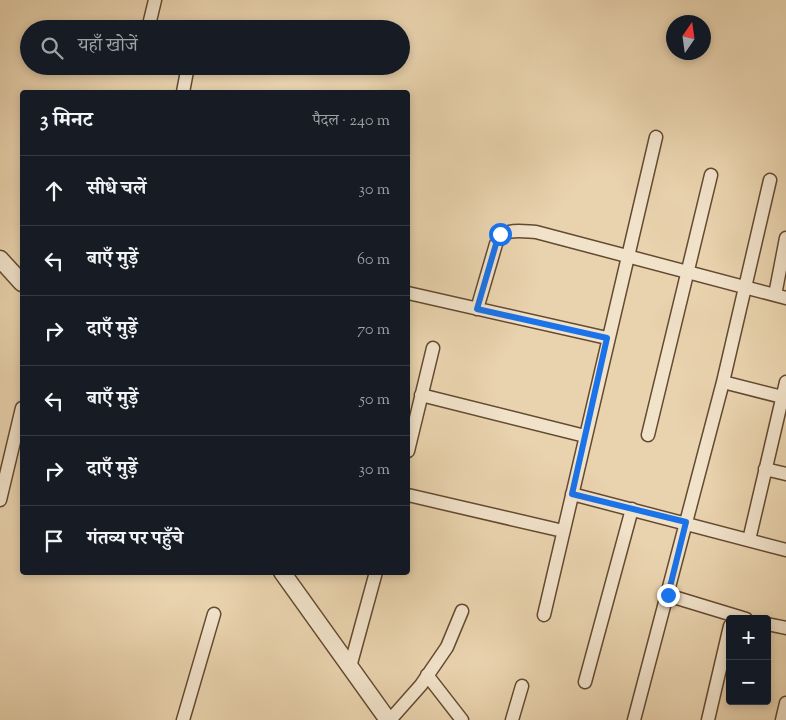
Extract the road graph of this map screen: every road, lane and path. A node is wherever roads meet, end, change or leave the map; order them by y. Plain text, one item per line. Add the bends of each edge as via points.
1 (155, 0) edge
2 (150, 20) edge
3 (186, 75) edge
4 (182, 90) edge
5 (656, 137) dead end
6 (711, 175) dead end
7 (770, 180) dead end
8 (786, 238) edge
9 (628, 257) junction
10 (0, 259) edge
11 (686, 272) junction
12 (20, 281) edge
13 (745, 288) junction
14 (410, 294) edge
15 (780, 297) edge
16 (477, 309) junction
17 (607, 338) junction
18 (433, 348) dead end
19 (723, 382) junction
20 (786, 382) edge
21 (421, 395) junction
22 (785, 398) edge
23 (20, 416) edge
24 (648, 435) dead end
25 (585, 436) junction
26 (410, 442) edge
27 (765, 469) junction
28 (786, 474) edge
29 (572, 494) junction
30 (410, 495) edge
31 (0, 500) edge
32 (632, 509) junction
33 (686, 522) junction
34 (563, 531) junction
35 (750, 540) junction
36 (786, 550) edge
37 (284, 575) edge
38 (375, 575) edge
39 (668, 595) junction
40 (462, 611) dead end
41 (214, 614) dead end
42 (544, 615) dead end
43 (726, 618) edge
44 (771, 625) edge
45 (786, 628) edge
46 (726, 642) edge
47 (350, 667) junction
48 (427, 675) junction
49 (585, 682) dead end
50 (522, 686) dead end
51 (786, 703) edge
52 (183, 720) edge
53 (389, 720) edge
54 (462, 720) edge
55 (512, 720) edge
56 (634, 720) edge
57 (708, 720) edge
58 (782, 720) edge

1 - 2 street
3 - 4 street
5 - 9 street
6 - 11 street
7 - 13 street
8 - 15 street
9 - 11 street
9 - 16 street via 536,232 500,234
9 - 17 street
10 - 12 street
11 - 13 street
11 - 24 street
13 - 15 street
13 - 19 street
14 - 16 street
16 - 17 street
17 - 25 street
18 - 21 street
19 - 22 street
19 - 33 street
20 - 22 street
21 - 25 street
21 - 26 street
22 - 27 street
23 - 31 street
25 - 29 street
27 - 28 street
27 - 35 street
29 - 32 street
29 - 34 street
30 - 34 street
32 - 33 street
32 - 49 street
33 - 35 street
33 - 39 street
34 - 42 street
35 - 36 street
37 - 47 street
38 - 47 street
39 - 43 street
39 - 56 street
40 - 48 street via 447,647
41 - 52 street
44 - 45 street
46 - 57 street
47 - 53 street
48 - 53 street
48 - 54 street
50 - 55 street
51 - 58 street

